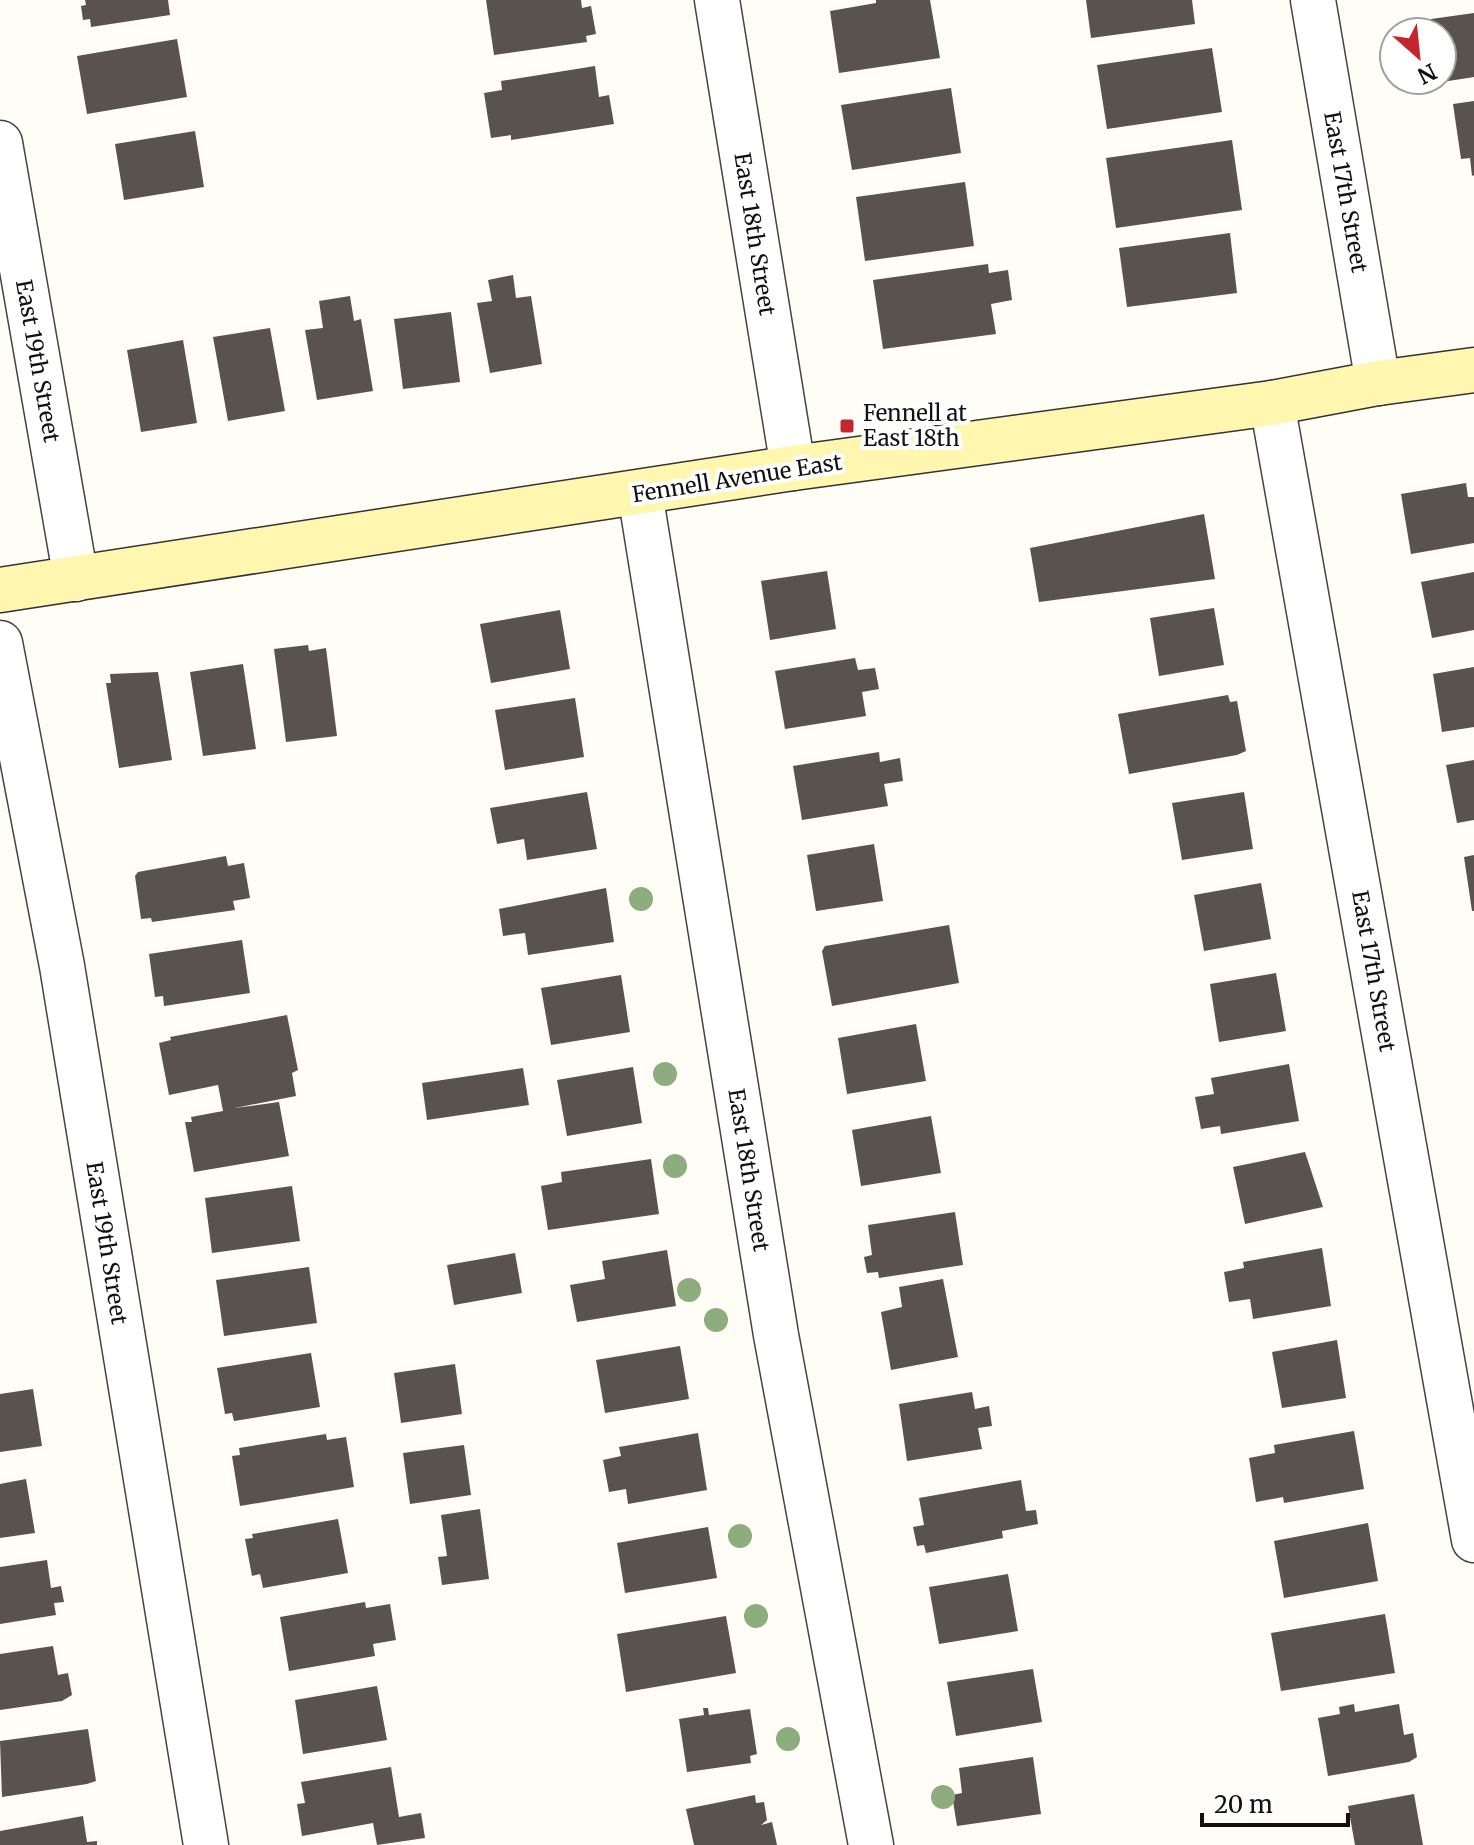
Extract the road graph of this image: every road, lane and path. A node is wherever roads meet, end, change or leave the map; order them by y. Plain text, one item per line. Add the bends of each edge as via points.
1 (717, 0) edge
2 (1313, 0) edge
3 (0, 143) edge
4 (1474, 370) edge
5 (1378, 383) junction
6 (1272, 403) junction
7 (793, 468) junction
8 (640, 493) junction
9 (76, 579) junction
10 (0, 590) edge
11 (0, 643) edge
12 (1474, 1540) edge
13 (206, 1845) edge
14 (871, 1845) edge

1 - 7 street, East 18th Street
2 - 5 street, East 17th Street
3 - 9 street, East 19th Street
4 - 5 main road, Fennell Avenue East
5 - 6 main road, Fennell Avenue East
6 - 7 main road, Fennell Avenue East
6 - 12 street, East 17th Street
7 - 8 main road, Fennell Avenue East
8 - 9 main road, Fennell Avenue East
8 - 14 street, East 18th Street via 776,1335
9 - 10 main road, Fennell Avenue East
11 - 13 street, East 19th Street via 62,966

